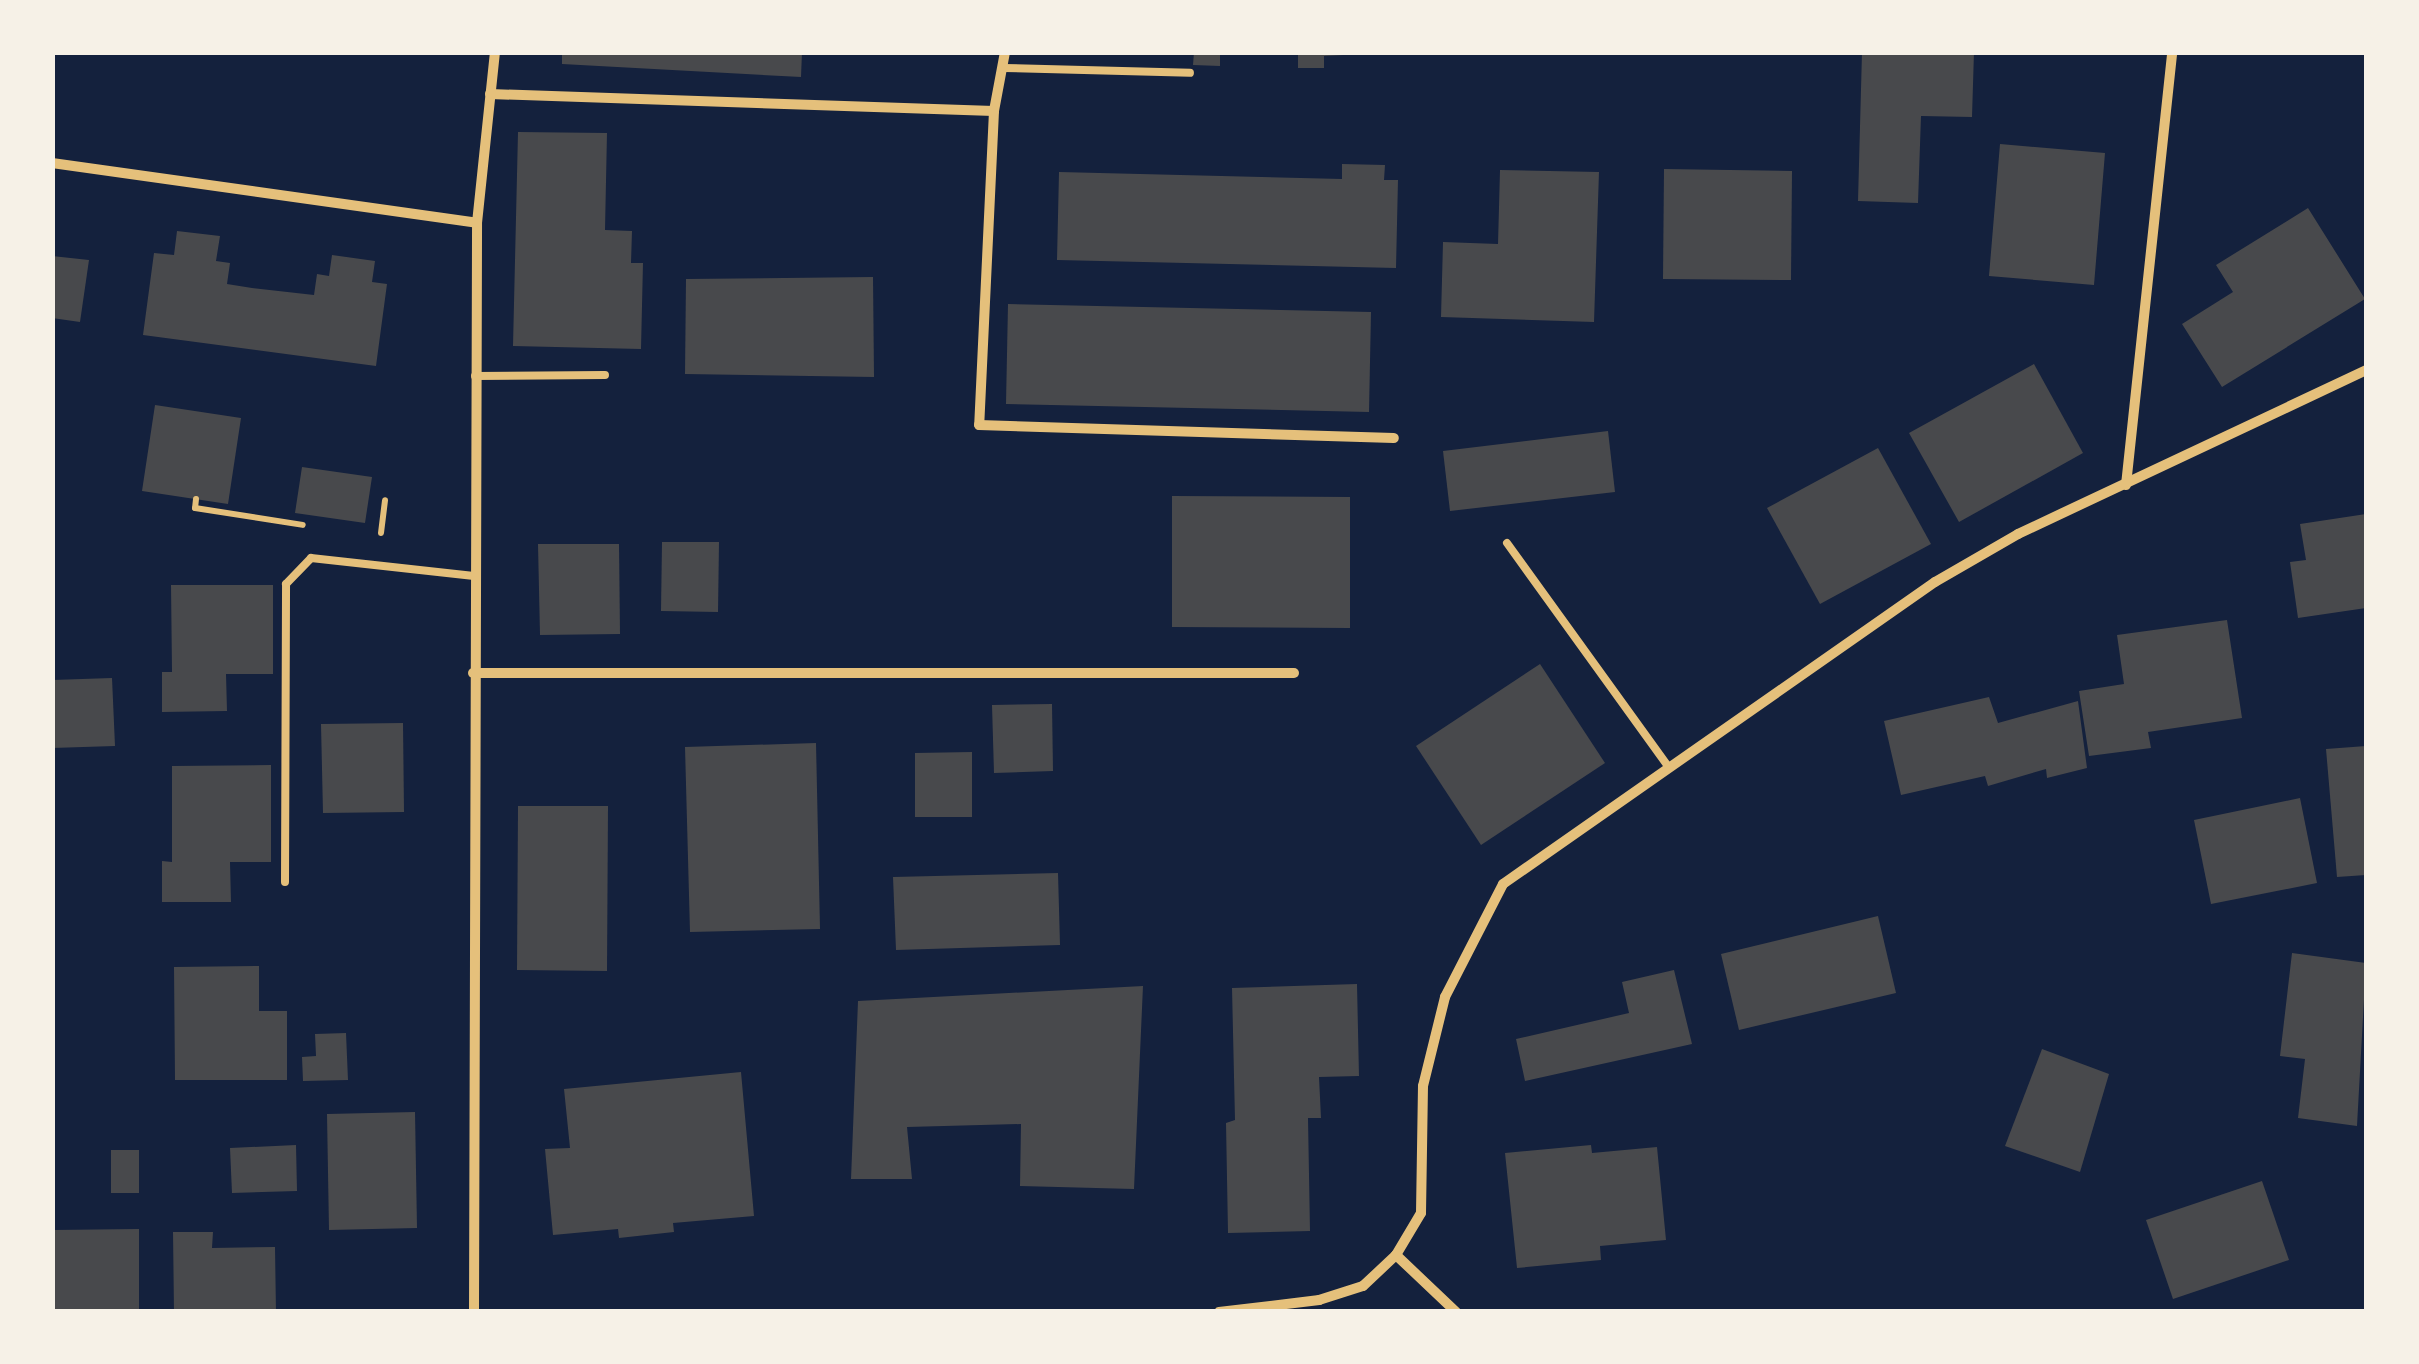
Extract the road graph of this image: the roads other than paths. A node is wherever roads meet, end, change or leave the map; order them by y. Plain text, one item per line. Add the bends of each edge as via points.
1 (495, 52) edge
2 (1005, 52) edge
3 (2172, 52) edge
4 (1004, 68) junction
5 (1190, 73) dead end
6 (490, 94) junction
7 (994, 111) junction
8 (52, 164) edge
9 (477, 223) junction
10 (2366, 370) edge
11 (604, 375) dead end
12 (475, 376) junction
13 (1394, 438) dead end
14 (2126, 485) junction
15 (1507, 544) dead end
16 (474, 576) junction
17 (473, 672) junction
18 (1294, 673) dead end
19 (1669, 768) junction
20 (285, 882) dead end
21 (1396, 1255) junction
22 (474, 1312) edge
23 (1220, 1312) edge
24 (1456, 1312) edge

1 - 6 street
2 - 4 street
3 - 14 street
4 - 5 lane
4 - 7 street
6 - 7 street
6 - 9 street
7 - 13 street via 980,425
8 - 9 street
9 - 12 street
10 - 14 street
11 - 12 lane
12 - 16 street
14 - 19 street via 1934,582
15 - 19 lane
16 - 17 street
16 - 20 lane via 311,558 286,584
17 - 18 street
17 - 22 street
19 - 21 street via 1503,884 1445,997 1423,1086 1421,1213
21 - 23 street via 1348,1291
21 - 24 street

